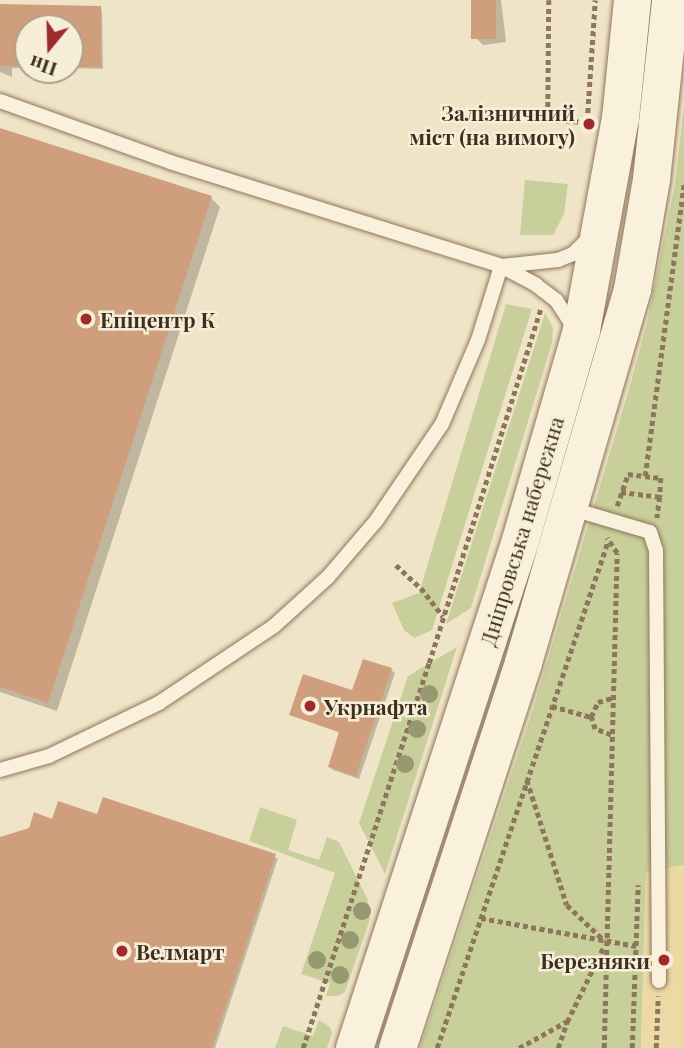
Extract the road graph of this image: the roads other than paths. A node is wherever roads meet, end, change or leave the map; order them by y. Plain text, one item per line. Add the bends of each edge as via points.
1 (632, 0) edge
2 (670, 0) edge
3 (0, 102) edge
4 (603, 221) junction
5 (501, 266) junction
6 (578, 343) junction
7 (569, 508) junction
8 (0, 770) edge
9 (659, 981) road end
10 (354, 1048) edge
11 (397, 1048) edge

1 - 4 main road, Дніпровська набережна via 621,118
2 - 7 main road, Дніпровська набережна via 651,179 632,289
3 - 5 lane via 170,162
4 - 5 lane via 573,254 545,264
4 - 6 main road, Дніпровська набережна
5 - 6 lane via 555,300 568,314
5 - 8 lane via 478,340 442,424 376,521 328,577 274,626 159,703 49,756
6 - 10 main road, Дніпровська набережна via 520,540
7 - 9 lane via 650,532 656,550
7 - 11 main road, Дніпровська набережна

